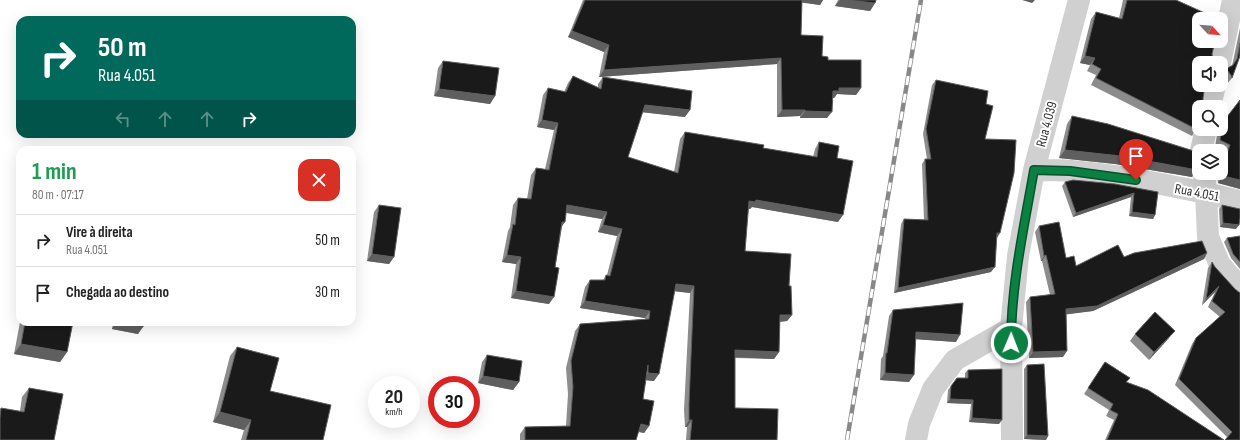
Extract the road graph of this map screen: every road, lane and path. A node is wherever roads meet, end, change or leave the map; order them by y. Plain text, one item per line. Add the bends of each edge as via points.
1 (1079, 0) edge
2 (1233, 0) edge
3 (1221, 56) edge
4 (1034, 170) junction
5 (1205, 183) edge
6 (1240, 201) edge
7 (1240, 287) edge
8 (1011, 328) junction
9 (916, 440) edge
10 (1012, 440) edge

1 - 4 street, Rua 4.039
2 - 3 street
4 - 5 street, Rua 4.051
4 - 8 street, Rua 4.039 via 1018,256
5 - 6 street, Rua 4.051
5 - 7 street via 1208,238 1220,265
8 - 9 street via 955,360 933,389 919,424
8 - 10 street, Rua 4.039

